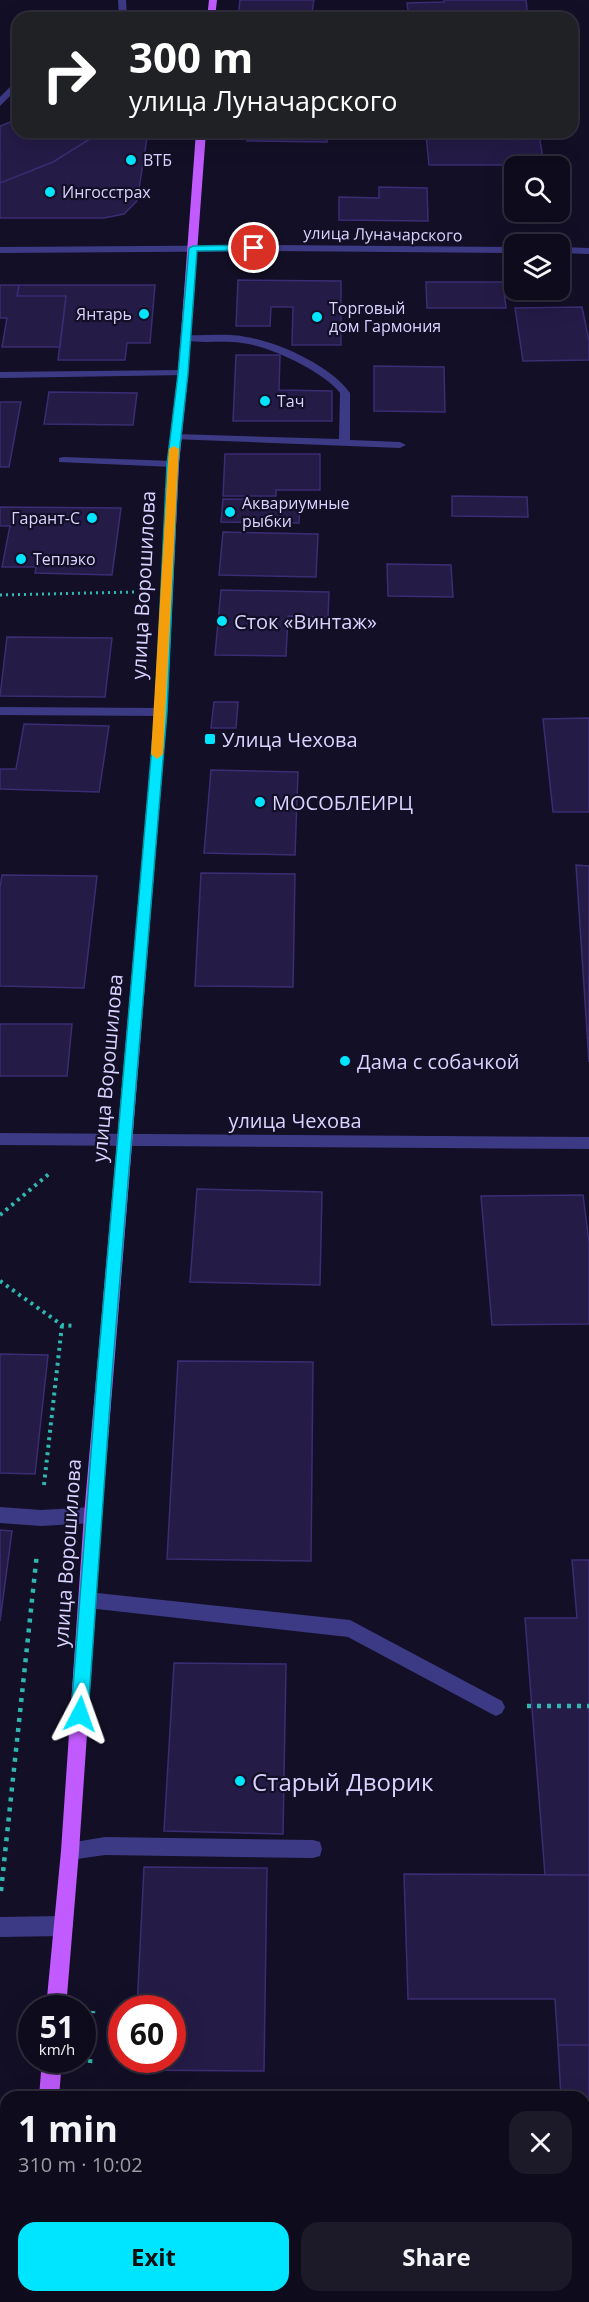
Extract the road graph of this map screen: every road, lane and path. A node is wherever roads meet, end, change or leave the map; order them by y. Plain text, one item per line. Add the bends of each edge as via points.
1 (12, 89) edge
2 (0, 103) edge
3 (201, 138) edge
4 (193, 248) junction
5 (0, 250) edge
6 (504, 250) edge
7 (570, 250) edge
8 (589, 251) edge
9 (186, 338) junction
10 (183, 374) junction
11 (0, 375) edge
12 (176, 437) junction
13 (344, 442) junction
14 (400, 445) dead end
15 (63, 460) dead end
16 (172, 464) junction
17 (167, 592) junction
18 (0, 595) edge
19 (0, 711) edge
20 (161, 712) junction
21 (0, 1139) edge
22 (126, 1141) junction
23 (589, 1143) edge
24 (58, 1166) dead end
25 (0, 1215) edge
26 (1, 1283) edge
27 (63, 1325) junction
28 (108, 1329) junction
29 (0, 1515) edge
30 (93, 1515) junction
31 (41, 1518) junction
32 (88, 1600) junction
33 (589, 1706) edge
34 (496, 1707) joint
35 (313, 1849) dead end
36 (70, 1851) junction
37 (0, 1898) edge
38 (63, 1926) junction
39 (0, 1927) edge
40 (57, 1995) edge
41 (51, 2073) edge
42 (49, 2091) edge

1 - 2 street
3 - 4 main road, улица Ворошилова
4 - 5 street, улица Луначарского
4 - 6 street, улица Луначарского
4 - 9 main road, улица Ворошилова
7 - 8 street
9 - 10 main road, улица Ворошилова
9 - 13 street via 264,344 326,375 345,393
10 - 11 street
10 - 12 main road, улица Ворошилова
12 - 13 street
12 - 16 main road, улица Ворошилова
13 - 14 street
15 - 16 street
16 - 17 main road, улица Ворошилова
17 - 18 path
17 - 20 main road, улица Ворошилова
19 - 20 street
20 - 22 main road, улица Ворошилова
21 - 22 street, улица Чехова
22 - 23 street, улица Чехова
22 - 28 main road, улица Ворошилова
24 - 25 path
26 - 27 path
27 - 28 path
27 - 31 path
28 - 30 main road, улица Ворошилова
29 - 31 street
30 - 31 street
30 - 32 main road, улица Ворошилова
31 - 37 path
32 - 34 street via 350,1629
32 - 36 main road, улица Ворошилова
33 - 34 path
35 - 36 street via 105,1846
36 - 38 main road, улица Ворошилова
38 - 39 street
38 - 40 main road, улица Ворошилова
41 - 42 main road

